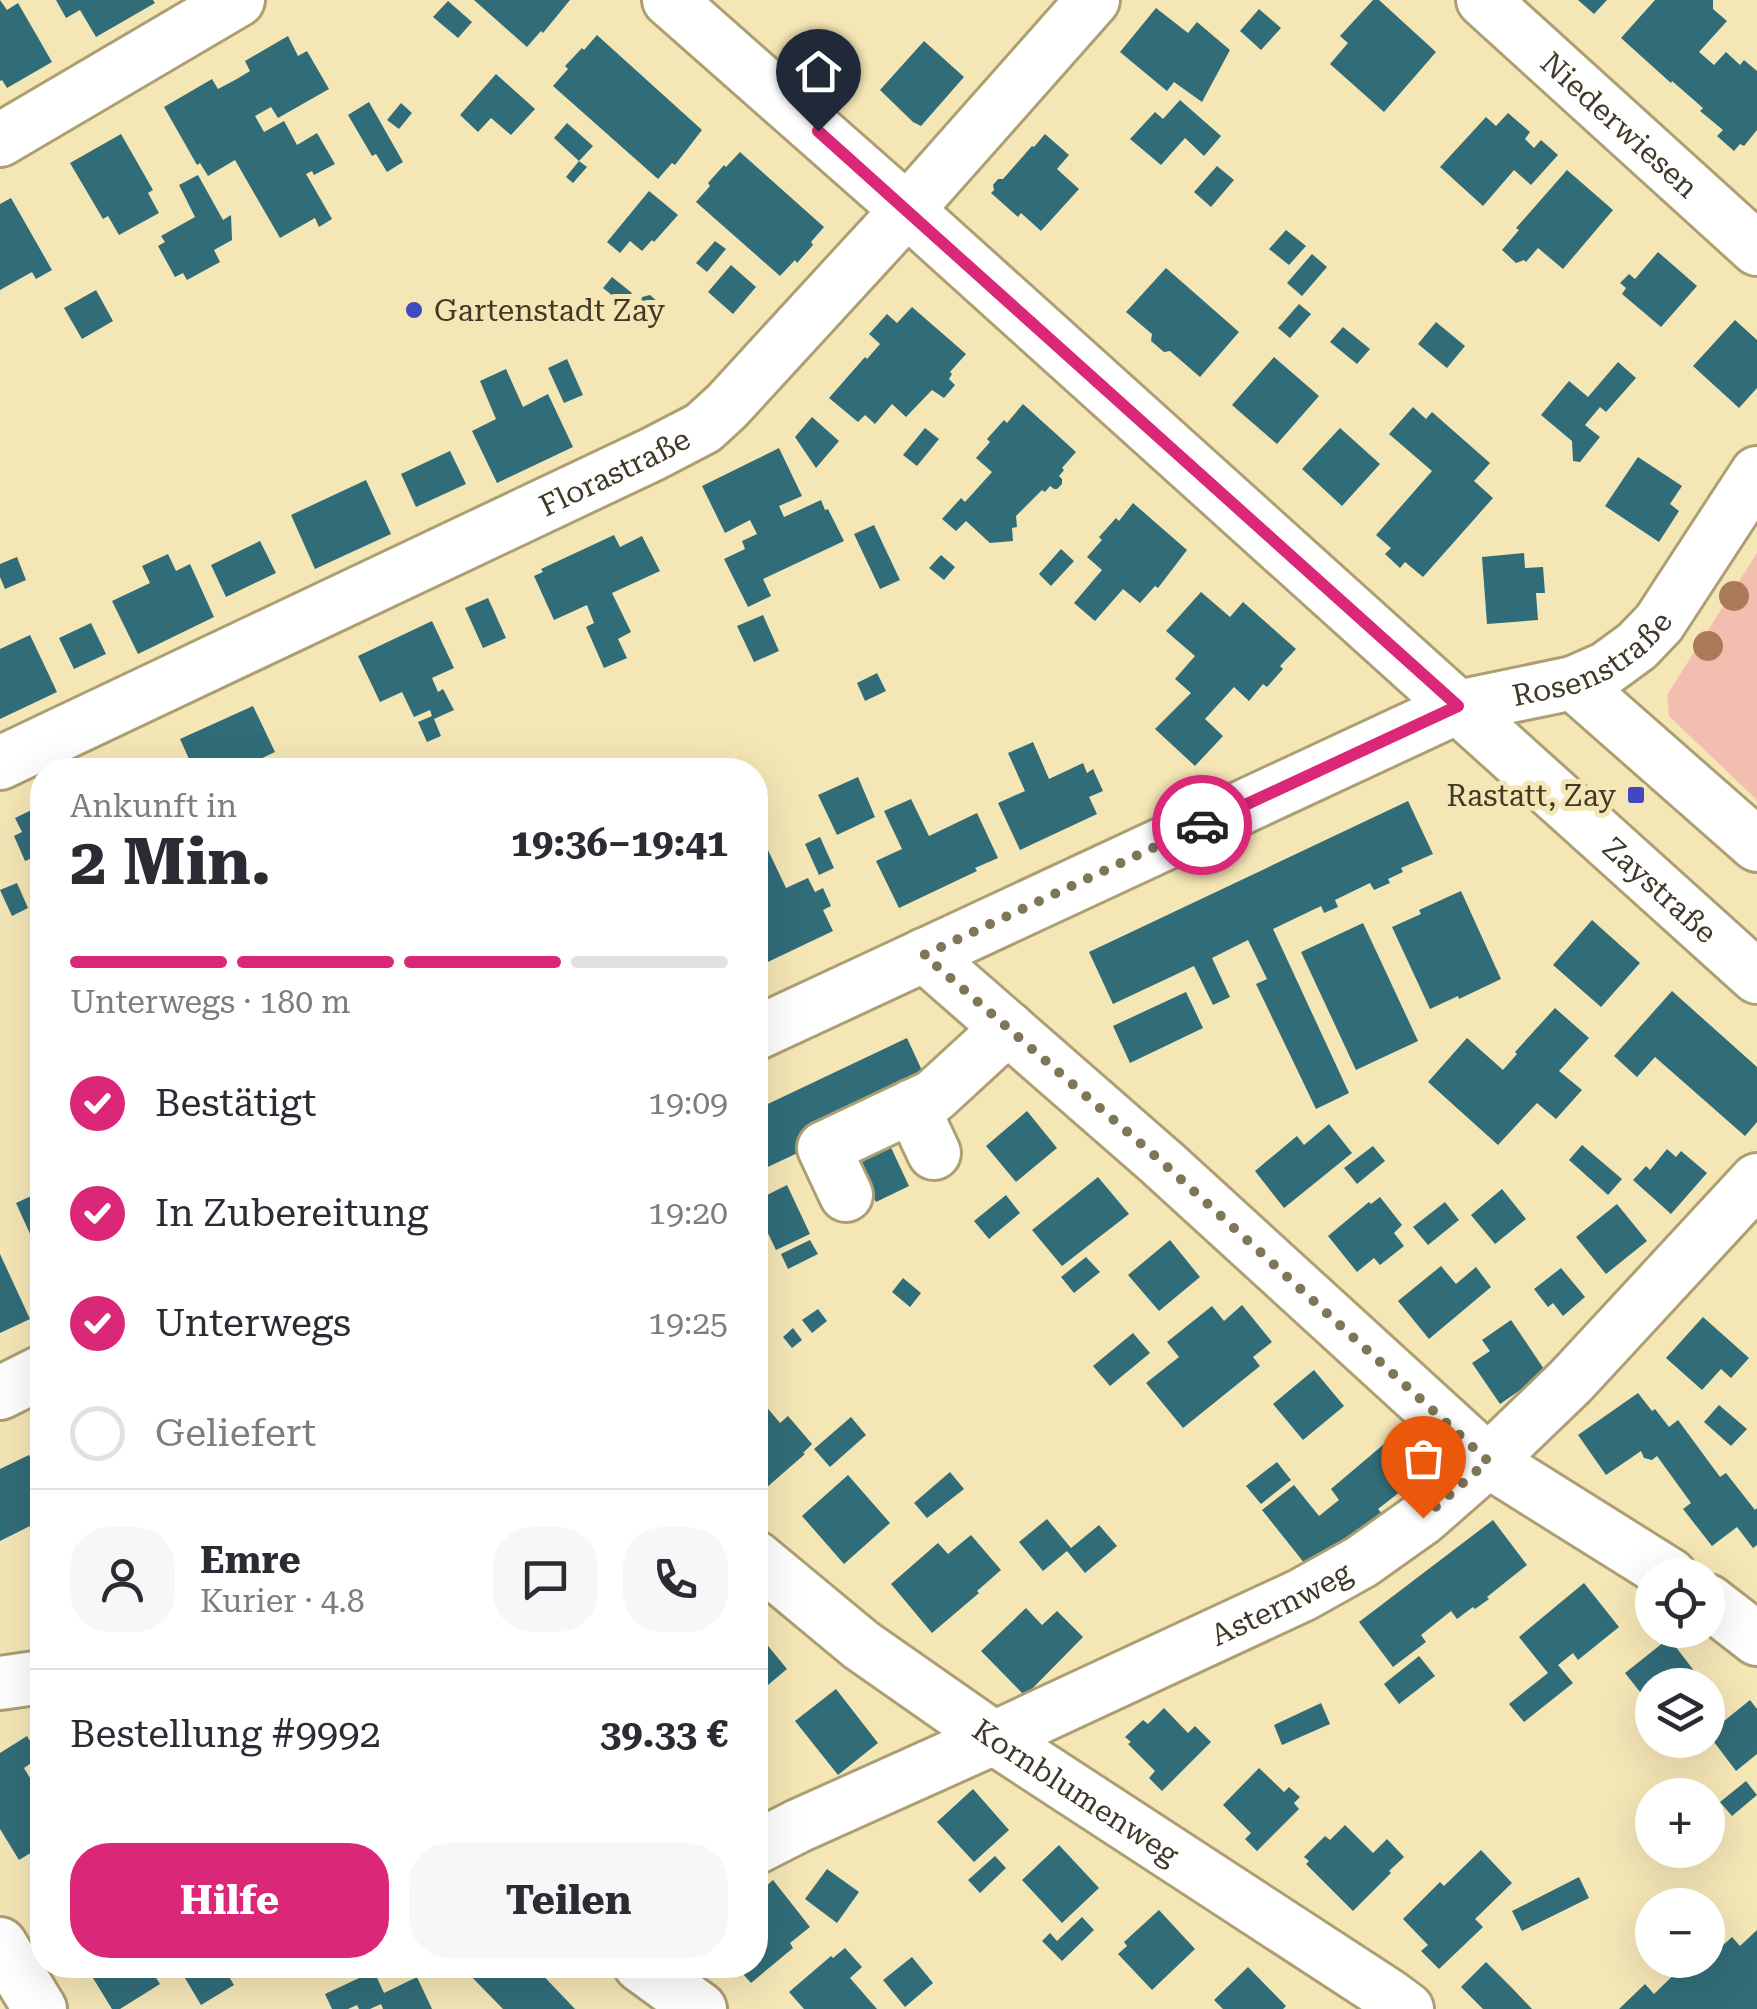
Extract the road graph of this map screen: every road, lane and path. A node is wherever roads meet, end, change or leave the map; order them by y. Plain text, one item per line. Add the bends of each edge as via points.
1 (238, 0) edge
2 (669, 0) edge
3 (1093, 0) edge
4 (1482, 0) edge
5 (0, 140) edge
6 (906, 210) junction
7 (1757, 248) edge
8 (1757, 474) edge
9 (1573, 683) junction
10 (1458, 706) junction
11 (0, 763) edge
12 (1757, 845) edge
13 (924, 955) junction
14 (1757, 978) edge
15 (768, 1028) edge
16 (1008, 1028) junction
17 (912, 1106) junction
18 (934, 1154) dead end
19 (1757, 1180) edge
20 (846, 1195) dead end
21 (30, 1378) edge
22 (0, 1393) edge
23 (1488, 1461) junction
24 (1643, 1558) edge
25 (768, 1568) edge
26 (1725, 1614) edge
27 (1757, 1639) edge
28 (30, 1679) edge
29 (0, 1683) edge
30 (994, 1738) junction
31 (768, 1841) edge
32 (658, 1978) edge
33 (700, 2009) edge
34 (1407, 2009) edge

1 - 5 street
2 - 6 street, Zaystraße
3 - 6 street, Florastraße
4 - 7 street, Niederwiesen
6 - 10 street, Zaystraße
6 - 11 street, Florastraße via 703,428
8 - 9 street, Rosenstraße via 1659,623 1608,668
9 - 10 street, Rosenstraße
9 - 12 street
10 - 13 street, Rosenstraße
10 - 14 street, Zaystraße
13 - 15 street, Rosenstraße
13 - 16 street
16 - 17 street via 934,1096
16 - 23 street
17 - 18 street
17 - 20 street via 824,1148
19 - 23 street, Asternweg
21 - 22 street
23 - 24 street
23 - 30 street, Asternweg via 1361,1562
25 - 30 street, Kornblumenweg via 861,1645
26 - 27 street
28 - 29 street
30 - 31 street, Asternweg
30 - 34 street, Kornblumenweg
32 - 33 street

